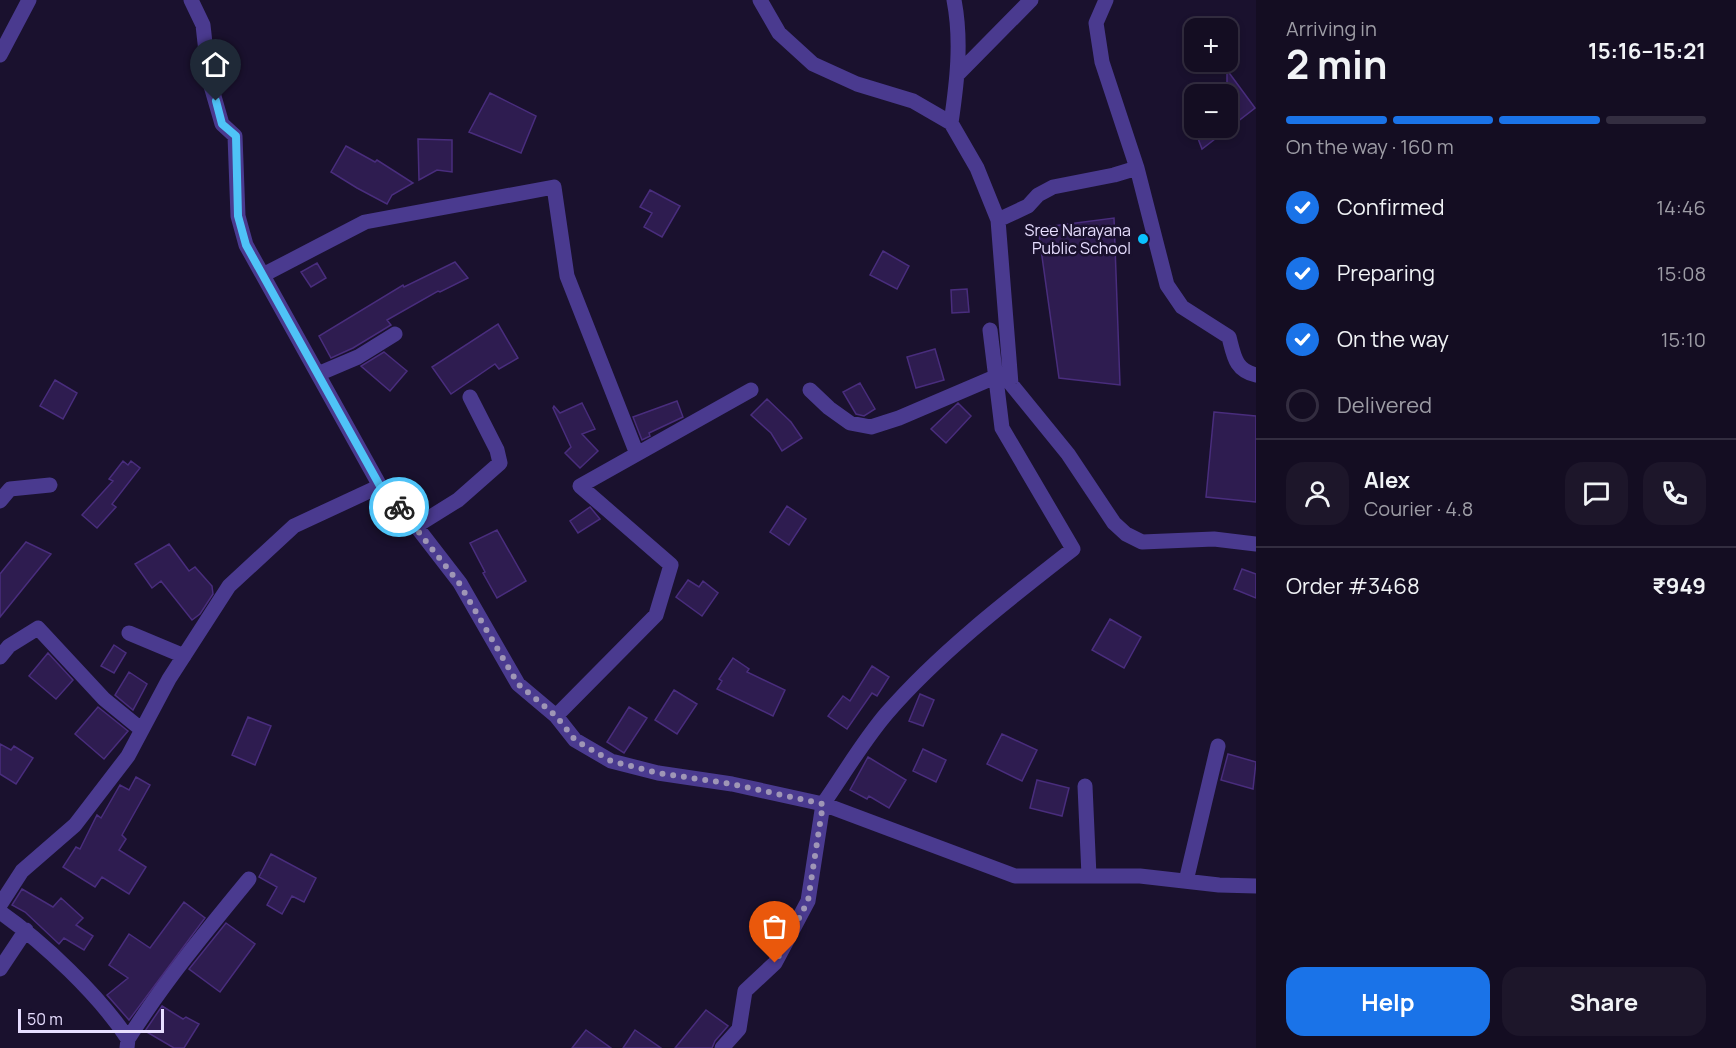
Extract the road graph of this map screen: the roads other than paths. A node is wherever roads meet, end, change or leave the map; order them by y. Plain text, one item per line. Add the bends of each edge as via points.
1 (30, 0) edge
2 (190, 0) edge
3 (760, 0) edge
4 (954, 0) edge
5 (1031, 0) edge
6 (1106, 0) edge
7 (0, 55) edge
8 (958, 74) junction
9 (951, 123) junction
10 (1137, 168) junction
11 (998, 220) junction
12 (263, 275) junction
13 (990, 330) dead end
14 (395, 334) dead end
15 (318, 374) junction
16 (1256, 375) edge
17 (995, 377) junction
18 (751, 390) dead end
19 (810, 390) dead end
20 (470, 397) dead end
21 (637, 454) junction
22 (50, 484) dead end
23 (380, 486) junction
24 (0, 501) edge
25 (416, 526) junction
26 (1256, 544) edge
27 (129, 633) dead end
28 (184, 656) junction
29 (0, 657) edge
30 (556, 716) junction
31 (142, 730) junction
32 (1218, 746) dead end
33 (1085, 786) dead end
34 (823, 804) junction
35 (1089, 876) junction
36 (249, 879) dead end
37 (1186, 881) junction
38 (1256, 886) edge
39 (0, 905) edge
40 (0, 912) edge
41 (26, 930) junction
42 (0, 969) edge
43 (128, 1043) edge
44 (722, 1048) edge

1 - 7 street
2 - 12 street via 203,26 209,79 222,124 236,136 238,216 246,245
3 - 9 street via 779,33 813,64 857,84 913,101
4 - 8 street
5 - 8 street
6 - 10 street via 1096,23 1102,62
8 - 9 street
9 - 11 street via 977,168
10 - 11 street via 1053,187 1028,206
10 - 16 street via 1167,285 1182,307 1229,337 1236,364
11 - 26 street via 1011,384 1068,454 1114,523 1142,542 1214,539
12 - 15 street
12 - 21 street via 364,222 554,188 567,276
13 - 17 street
14 - 15 street via 358,357
15 - 23 street
17 - 19 street via 872,426 849,423
17 - 34 street via 1002,428 1073,549 1004,602 893,707
18 - 21 street
20 - 25 street via 501,463 458,500
21 - 30 street via 580,486 671,565 656,615
22 - 24 street via 10,489
23 - 25 street
23 - 28 street via 294,526 229,586
25 - 30 street via 459,583 518,684
27 - 28 street
28 - 31 street
29 - 31 street via 9,646 38,628 104,699
30 - 34 street via 575,740 611,761
31 - 39 street via 128,756 75,825 22,871
32 - 37 street
33 - 35 street
34 - 35 street via 1015,876
34 - 44 street via 808,901 775,963 745,991 739,1029
35 - 37 street
36 - 43 street via 159,992
37 - 38 street
40 - 41 street
41 - 42 street
41 - 43 street via 113,1016

